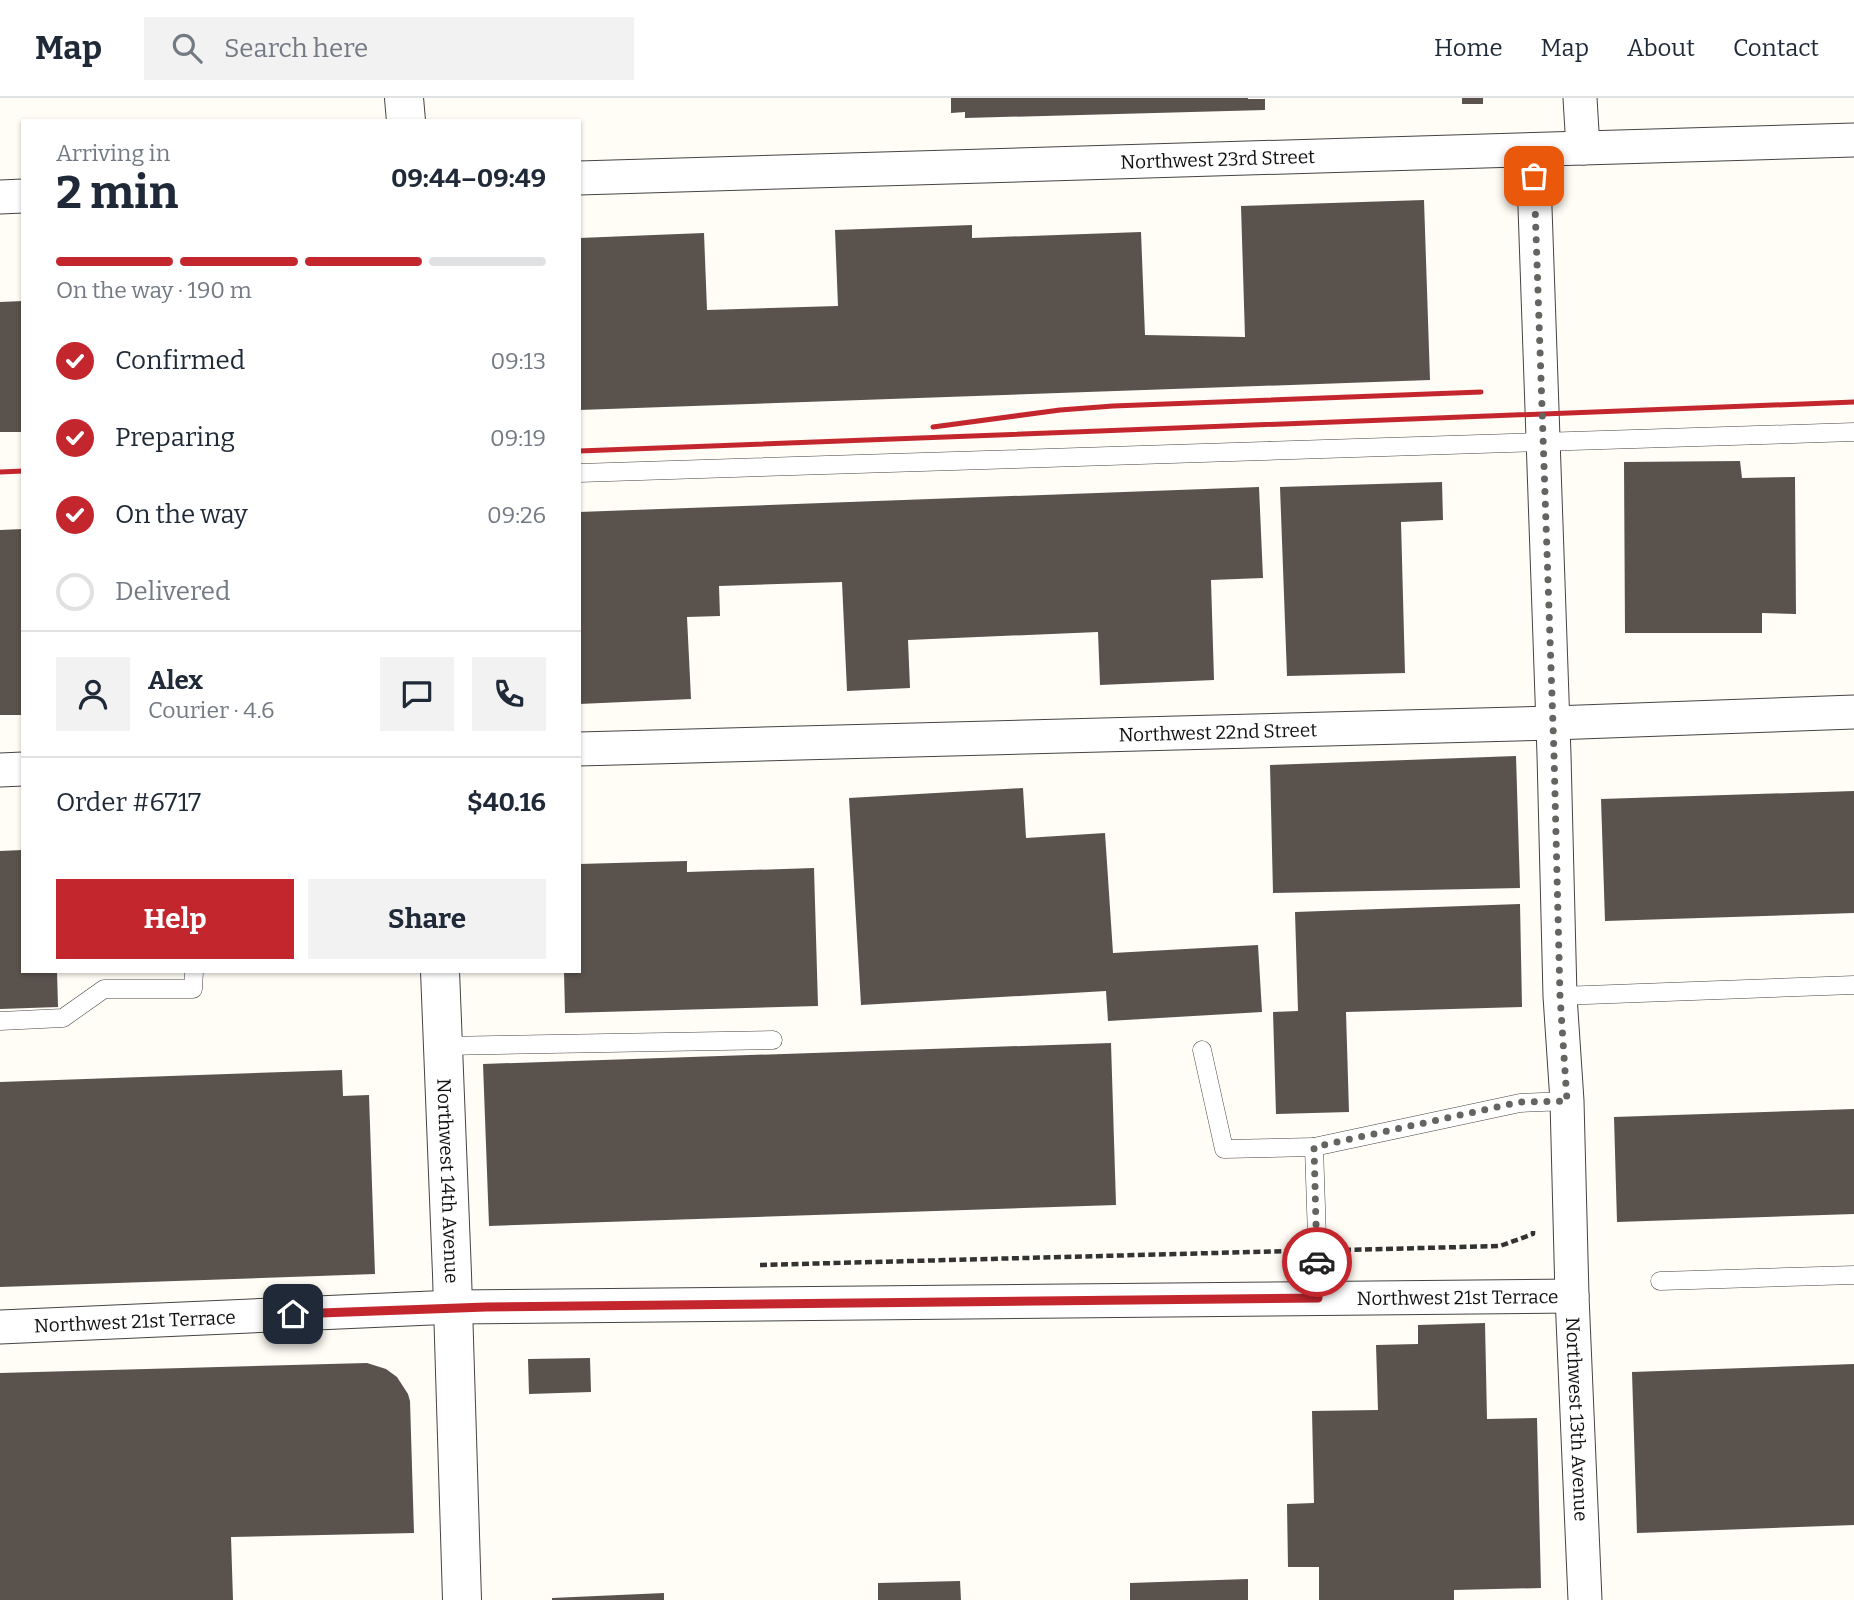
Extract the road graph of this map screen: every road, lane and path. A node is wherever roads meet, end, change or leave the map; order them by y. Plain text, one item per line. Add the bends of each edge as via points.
1 (404, 98) edge
2 (1580, 98) edge
3 (406, 119) edge
4 (1854, 140) edge
5 (1583, 148) junction
6 (1533, 150) junction
7 (581, 178) edge
8 (21, 196) edge
9 (0, 197) edge
10 (1854, 432) edge
11 (1543, 443) junction
12 (581, 473) edge
13 (1854, 712) edge
14 (1553, 723) junction
15 (581, 749) edge
16 (21, 769) edge
17 (0, 770) edge
18 (194, 973) edge
19 (440, 973) edge
20 (1854, 985) edge
21 (1560, 996) junction
22 (0, 1021) edge
23 (773, 1040) dead end
24 (443, 1046) junction
25 (1202, 1050) dead end
26 (1567, 1101) junction
27 (1314, 1147) junction
28 (1533, 1234) dead end
29 (1317, 1251) junction
30 (748, 1266) dead end
31 (1854, 1275) edge
32 (1660, 1280) dead end
33 (1572, 1296) junction
34 (1318, 1298) junction
35 (454, 1307) junction
36 (0, 1327) edge
37 (463, 1600) edge
38 (1585, 1600) edge

1 - 3 street
2 - 5 street
4 - 5 street, Northwest 23rd Street
5 - 6 street, Northwest 23rd Street
6 - 7 street, Northwest 23rd Street
6 - 11 street, Northwest 13th Avenue
8 - 9 street
10 - 11 lane
11 - 12 lane
11 - 14 street, Northwest 13th Avenue
13 - 14 street, Northwest 22nd Street
14 - 15 street, Northwest 22nd Street
14 - 21 street, Northwest 13th Avenue
16 - 17 street
18 - 22 lane via 193,989 104,989 63,1018
19 - 24 street, Northwest 14th Avenue
20 - 21 lane
21 - 26 street, Northwest 13th Avenue
23 - 24 lane
24 - 35 street, Northwest 14th Avenue
25 - 27 lane via 1224,1149
26 - 27 lane via 1520,1102
26 - 33 street, Northwest 13th Avenue
27 - 29 lane
28 - 29 path via 1500,1246
29 - 30 path
29 - 34 lane
31 - 32 lane
33 - 34 street, Northwest 21st Terrace
33 - 38 street, Northwest 13th Avenue
34 - 35 street, Northwest 21st Terrace
35 - 36 street, Northwest 21st Terrace
35 - 37 street, Northwest 14th Avenue

